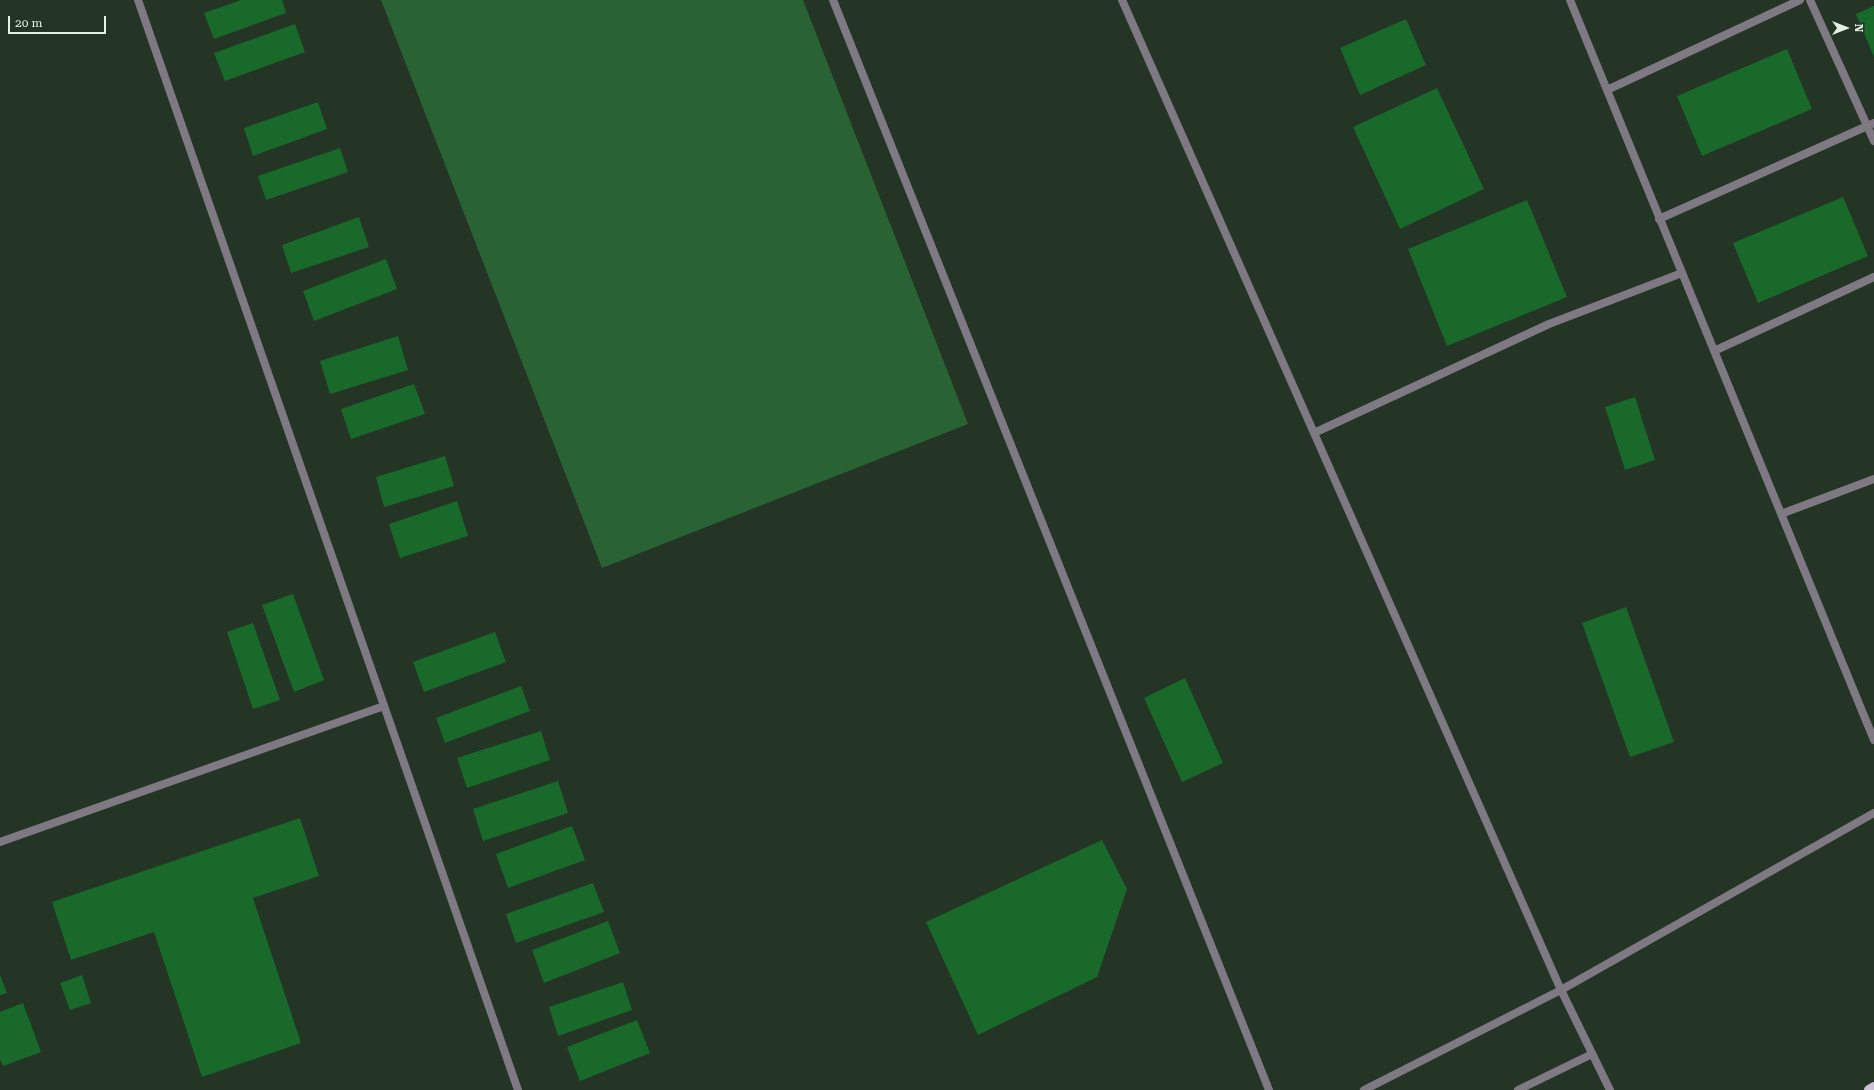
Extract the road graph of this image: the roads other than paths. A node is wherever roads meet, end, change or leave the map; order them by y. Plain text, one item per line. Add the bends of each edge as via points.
1 (138, 0) edge
2 (834, 0) edge
3 (1122, 0) edge
4 (1570, 0) edge
5 (1800, 0) edge
6 (1810, 0) edge
7 (1607, 90) junction
8 (1871, 125) edge
9 (1874, 141) edge
10 (1660, 219) junction
11 (1682, 273) junction
12 (1874, 277) edge
13 (1714, 351) junction
14 (1314, 433) junction
15 (1874, 479) edge
16 (1781, 514) junction
17 (384, 706) junction
18 (1874, 740) edge
19 (1874, 813) edge
20 (0, 842) edge
21 (1561, 990) junction
22 (1592, 1054) junction
23 (1874, 1088) edge
24 (518, 1090) edge
25 (1269, 1090) edge
26 (1364, 1090) edge
27 (1518, 1090) edge
28 (1610, 1090) edge
29 (1869, 1090) edge

1 - 17 lane
2 - 25 lane
3 - 14 lane
4 - 7 lane
5 - 7 lane
6 - 8 lane
7 - 10 lane
8 - 9 lane
8 - 10 lane
10 - 11 lane
11 - 13 lane
11 - 14 lane via 1549,324
12 - 13 lane
13 - 16 lane
14 - 21 lane
15 - 16 lane
16 - 18 lane
17 - 20 lane
17 - 24 lane
19 - 21 lane
21 - 22 lane
21 - 26 lane
22 - 27 lane
22 - 28 lane
23 - 29 main road

